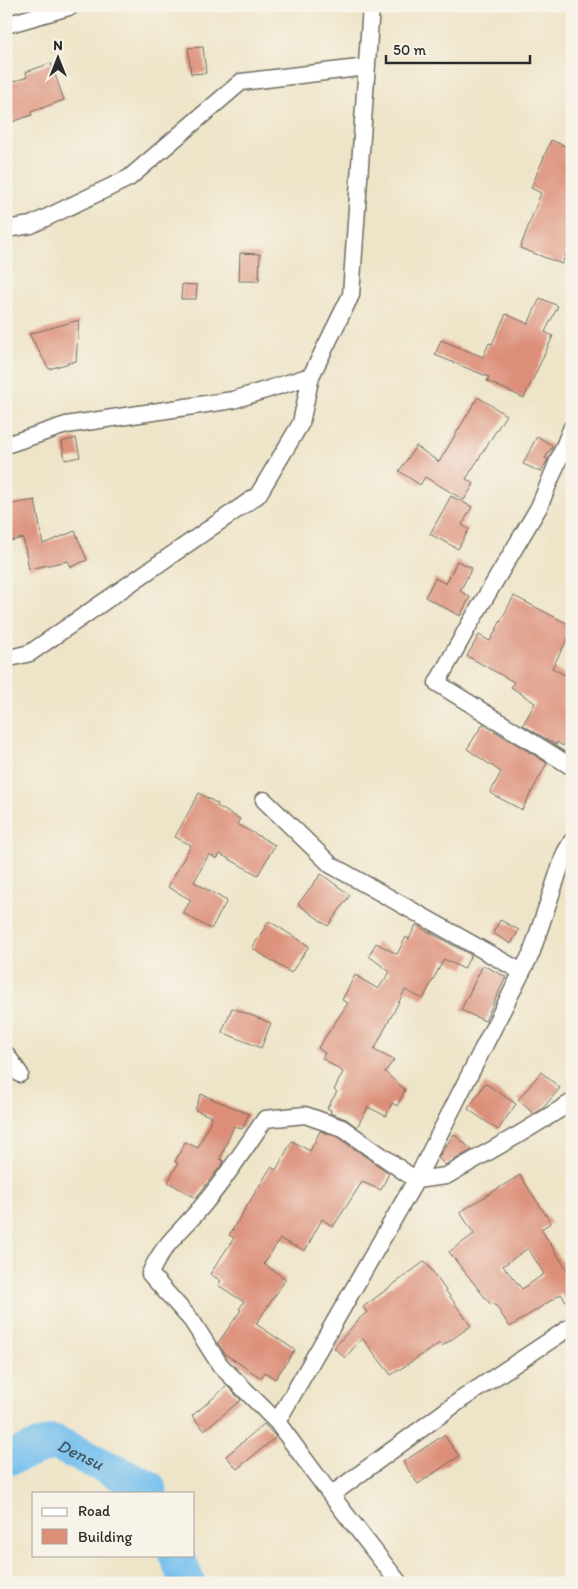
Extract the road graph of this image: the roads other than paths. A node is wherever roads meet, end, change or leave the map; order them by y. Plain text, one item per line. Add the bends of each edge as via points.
1 (72, 6) edge
2 (371, 6) edge
3 (6, 25) edge
4 (367, 67) junction
5 (6, 229) edge
6 (311, 376) junction
7 (572, 427) edge
8 (6, 445) edge
9 (6, 659) edge
10 (572, 767) edge
11 (264, 800) dead end
12 (572, 841) edge
13 (522, 972) junction
14 (6, 1054) edge
15 (20, 1074) dead end
16 (572, 1102) edge
17 (416, 1180) junction
18 (572, 1326) edge
19 (277, 1422) junction
20 (331, 1495) junction
21 (399, 1583) edge

1 - 3 street
2 - 4 street
4 - 5 street via 241,82 130,178 31,225
4 - 6 street via 351,295
6 - 8 street via 233,400 66,425
6 - 9 street via 301,423 258,495 30,653
7 - 10 street via 539,507 437,683
11 - 13 street via 331,865
12 - 13 street
13 - 17 street
14 - 15 street
16 - 17 street via 446,1176
17 - 19 street
17 - 19 street via 342,1128 305,1115 265,1119 204,1205 155,1260 150,1274 192,1321 220,1365
18 - 20 street via 462,1399
19 - 20 street
20 - 21 street

